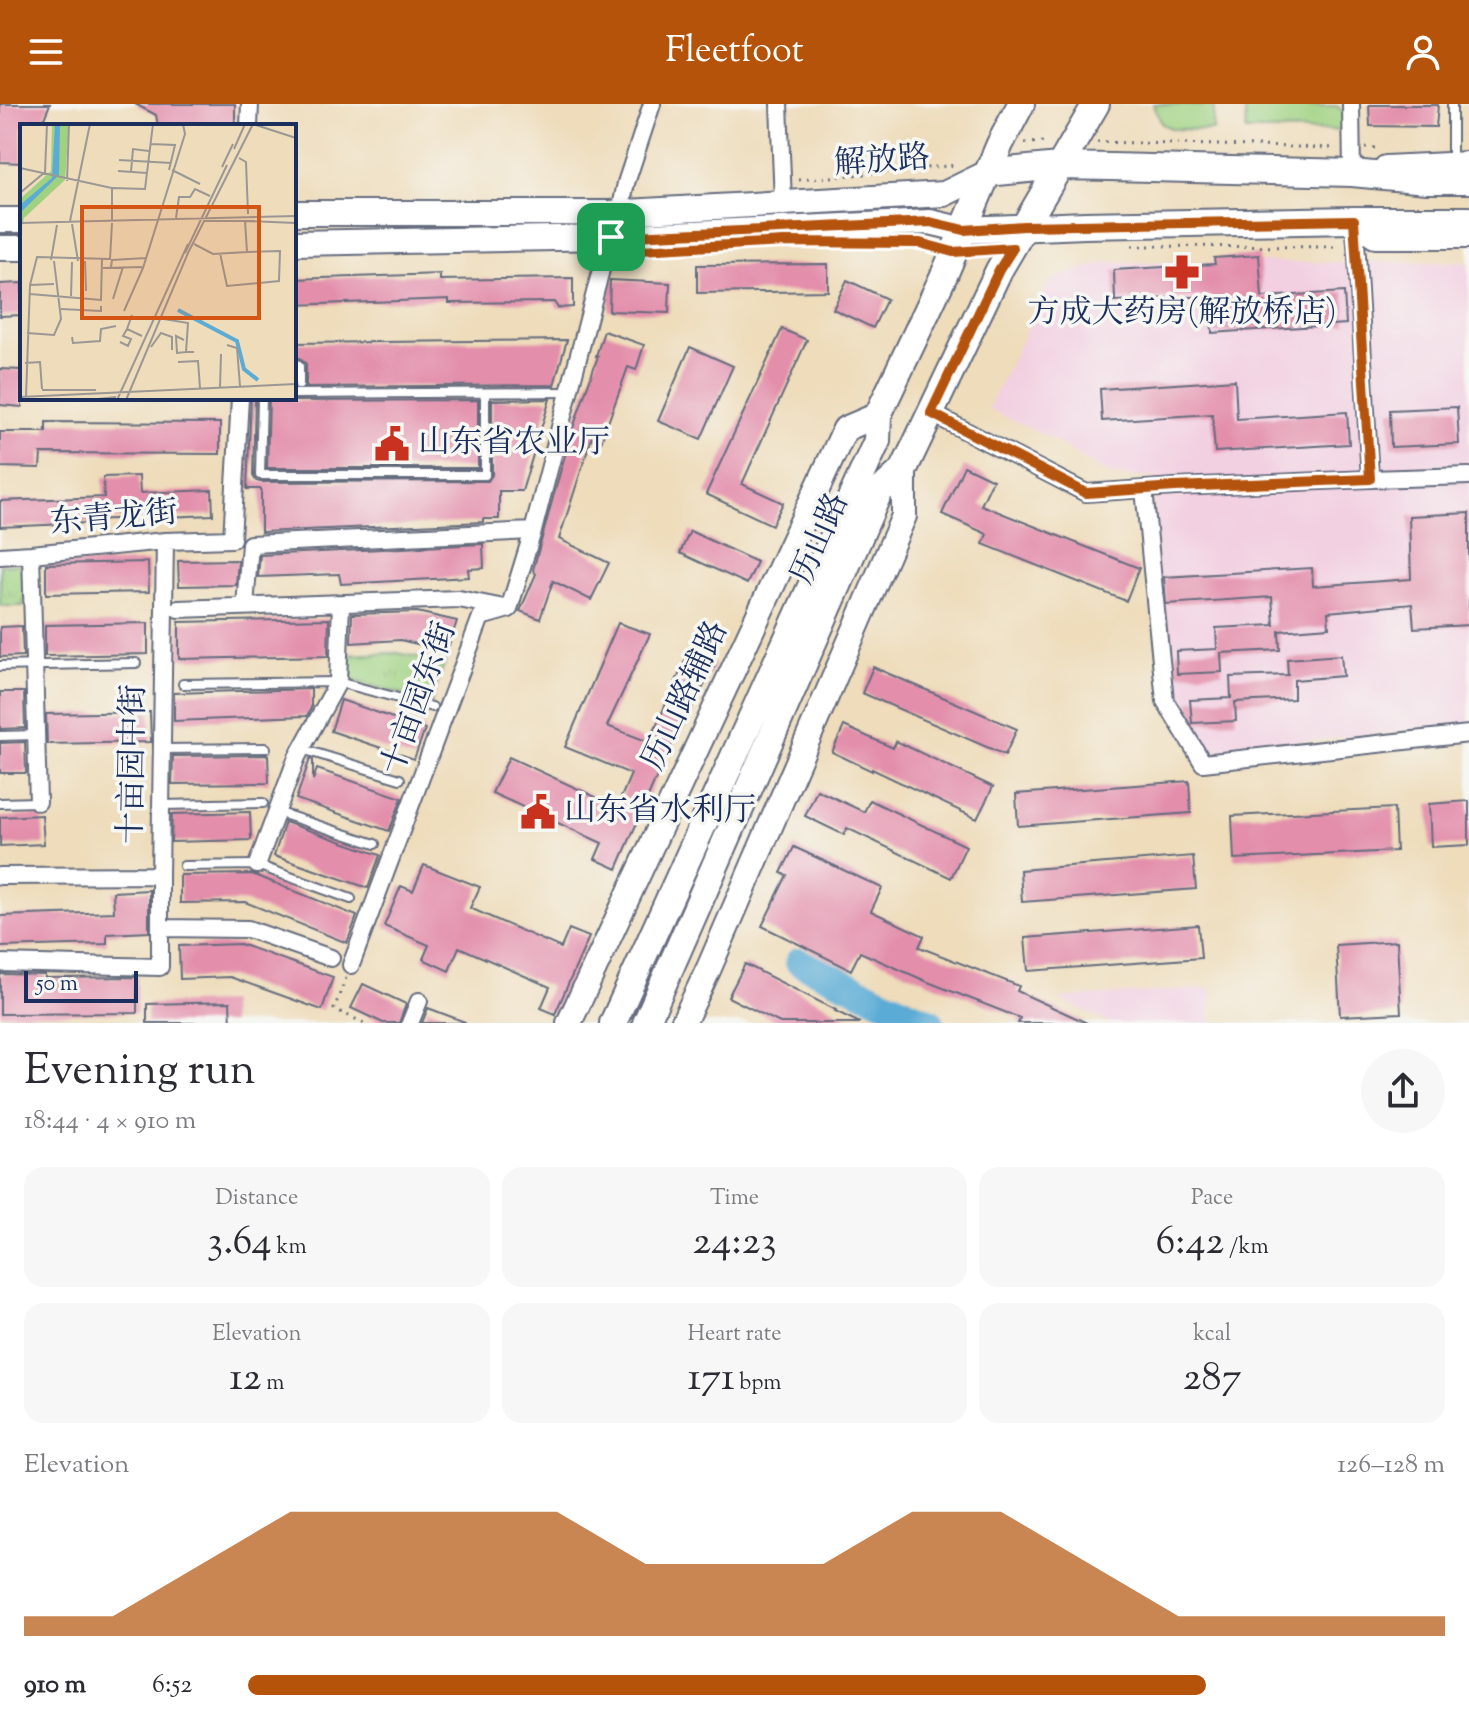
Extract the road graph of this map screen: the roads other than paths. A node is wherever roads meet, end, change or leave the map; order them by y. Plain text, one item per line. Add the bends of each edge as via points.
1 (250, 104) edge
2 (652, 104) edge
3 (779, 104) edge
4 (1021, 104) edge
5 (1096, 104) edge
6 (1351, 104) edge
7 (1452, 104) edge
8 (249, 124) edge
9 (1352, 161) junction
10 (1059, 166) junction
11 (1463, 169) edge
12 (987, 173) junction
13 (783, 202) junction
14 (620, 212) junction
15 (296, 213) edge
16 (1354, 220) junction
17 (1469, 220) edge
18 (1024, 226) junction
19 (964, 230) junction
20 (1469, 236) edge
21 (611, 237) junction
22 (296, 243) edge
23 (296, 364) edge
24 (299, 385) dead end
25 (570, 392) junction
26 (485, 393) junction
27 (296, 394) edge
28 (240, 400) edge
29 (262, 400) edge
30 (931, 413) junction
31 (878, 415) junction
32 (904, 469) junction
33 (1469, 476) edge
34 (1370, 479) junction
35 (1144, 489) junction
36 (533, 531) junction
37 (165, 541) junction
38 (31, 554) junction
39 (0, 556) edge
40 (341, 604) junction
41 (245, 606) junction
42 (178, 609) dead end
43 (509, 609) junction
44 (136, 663) dead end
45 (34, 665) junction
46 (0, 666) edge
47 (338, 682) junction
48 (183, 684) dead end
49 (432, 707) dead end
50 (1469, 734) edge
51 (36, 735) junction
52 (0, 736) edge
53 (266, 748) dead end
54 (162, 749) junction
55 (301, 749) junction
56 (400, 779) dead end
57 (38, 802) joint
58 (0, 803) edge
59 (161, 805) junction
60 (270, 808) junction
61 (375, 844) dead end
62 (257, 865) junction
63 (184, 866) dead end
64 (160, 875) junction
65 (0, 876) edge
66 (351, 899) dead end
67 (160, 928) junction
68 (331, 958) dead end
69 (0, 963) edge
70 (351, 965) road end
71 (419, 1001) dead end
72 (410, 1023) edge
73 (569, 1023) edge
74 (613, 1023) edge
75 (646, 1023) edge
76 (683, 1023) edge

1 - 8 street
2 - 14 street
3 - 13 street
4 - 12 main road, 历山路
5 - 10 main road, 历山路
6 - 9 street
7 - 11 lane
9 - 10 main road, 解放路
9 - 11 main road, 解放路 via 1427,180
10 - 12 main road, 解放路
10 - 18 main road, 历山路
12 - 13 main road, 解放路 via 944,194
12 - 19 main road, 历山路
13 - 14 main road, 解放路
14 - 15 main road, 解放路
14 - 21 street
16 - 17 main road, 解放路
16 - 18 main road, 解放路
16 - 20 main road via 1375,236
16 - 34 street
18 - 19 main road, 解放路
18 - 30 main road, 历山路
19 - 21 main road, 解放路 via 930,222
19 - 31 main road, 历山路
21 - 22 main road, 解放路
21 - 25 street
23 - 24 lane
25 - 26 lane
25 - 36 street
26 - 27 lane
26 - 29 lane via 485,475 260,475
28 - 37 street, 东青龙街 via 232,539
30 - 32 main road, 历山路
30 - 35 street via 1086,493
31 - 73 main road, 历山路辅路 via 845,429
31 - 74 main road, 历山路 via 877,441
32 - 75 main road, 历山路 via 879,492
32 - 76 main road via 904,516
33 - 34 street
34 - 35 street
35 - 50 street via 1165,701 1203,763
36 - 41 street via 250,544
36 - 43 street
37 - 38 street, 东青龙街
37 - 54 street, 十亩园中街
38 - 39 street, 东青龙街
38 - 45 street
40 - 41 street
40 - 43 street via 459,599
40 - 47 street
41 - 42 street
43 - 70 street, 十亩园东街 via 481,617
44 - 45 lane
45 - 46 lane
45 - 51 street
47 - 48 lane
47 - 49 lane
47 - 55 street
51 - 52 lane
51 - 57 street
53 - 54 lane
54 - 59 street, 十亩园中街
55 - 56 lane
55 - 60 street
57 - 58 lane
59 - 60 lane
59 - 64 street, 十亩园中街
60 - 61 lane
60 - 62 street
62 - 63 lane
62 - 66 lane
64 - 65 street, 十亩园中街
64 - 67 street
67 - 68 street via 248,929
67 - 69 street via 160,967
71 - 72 street

